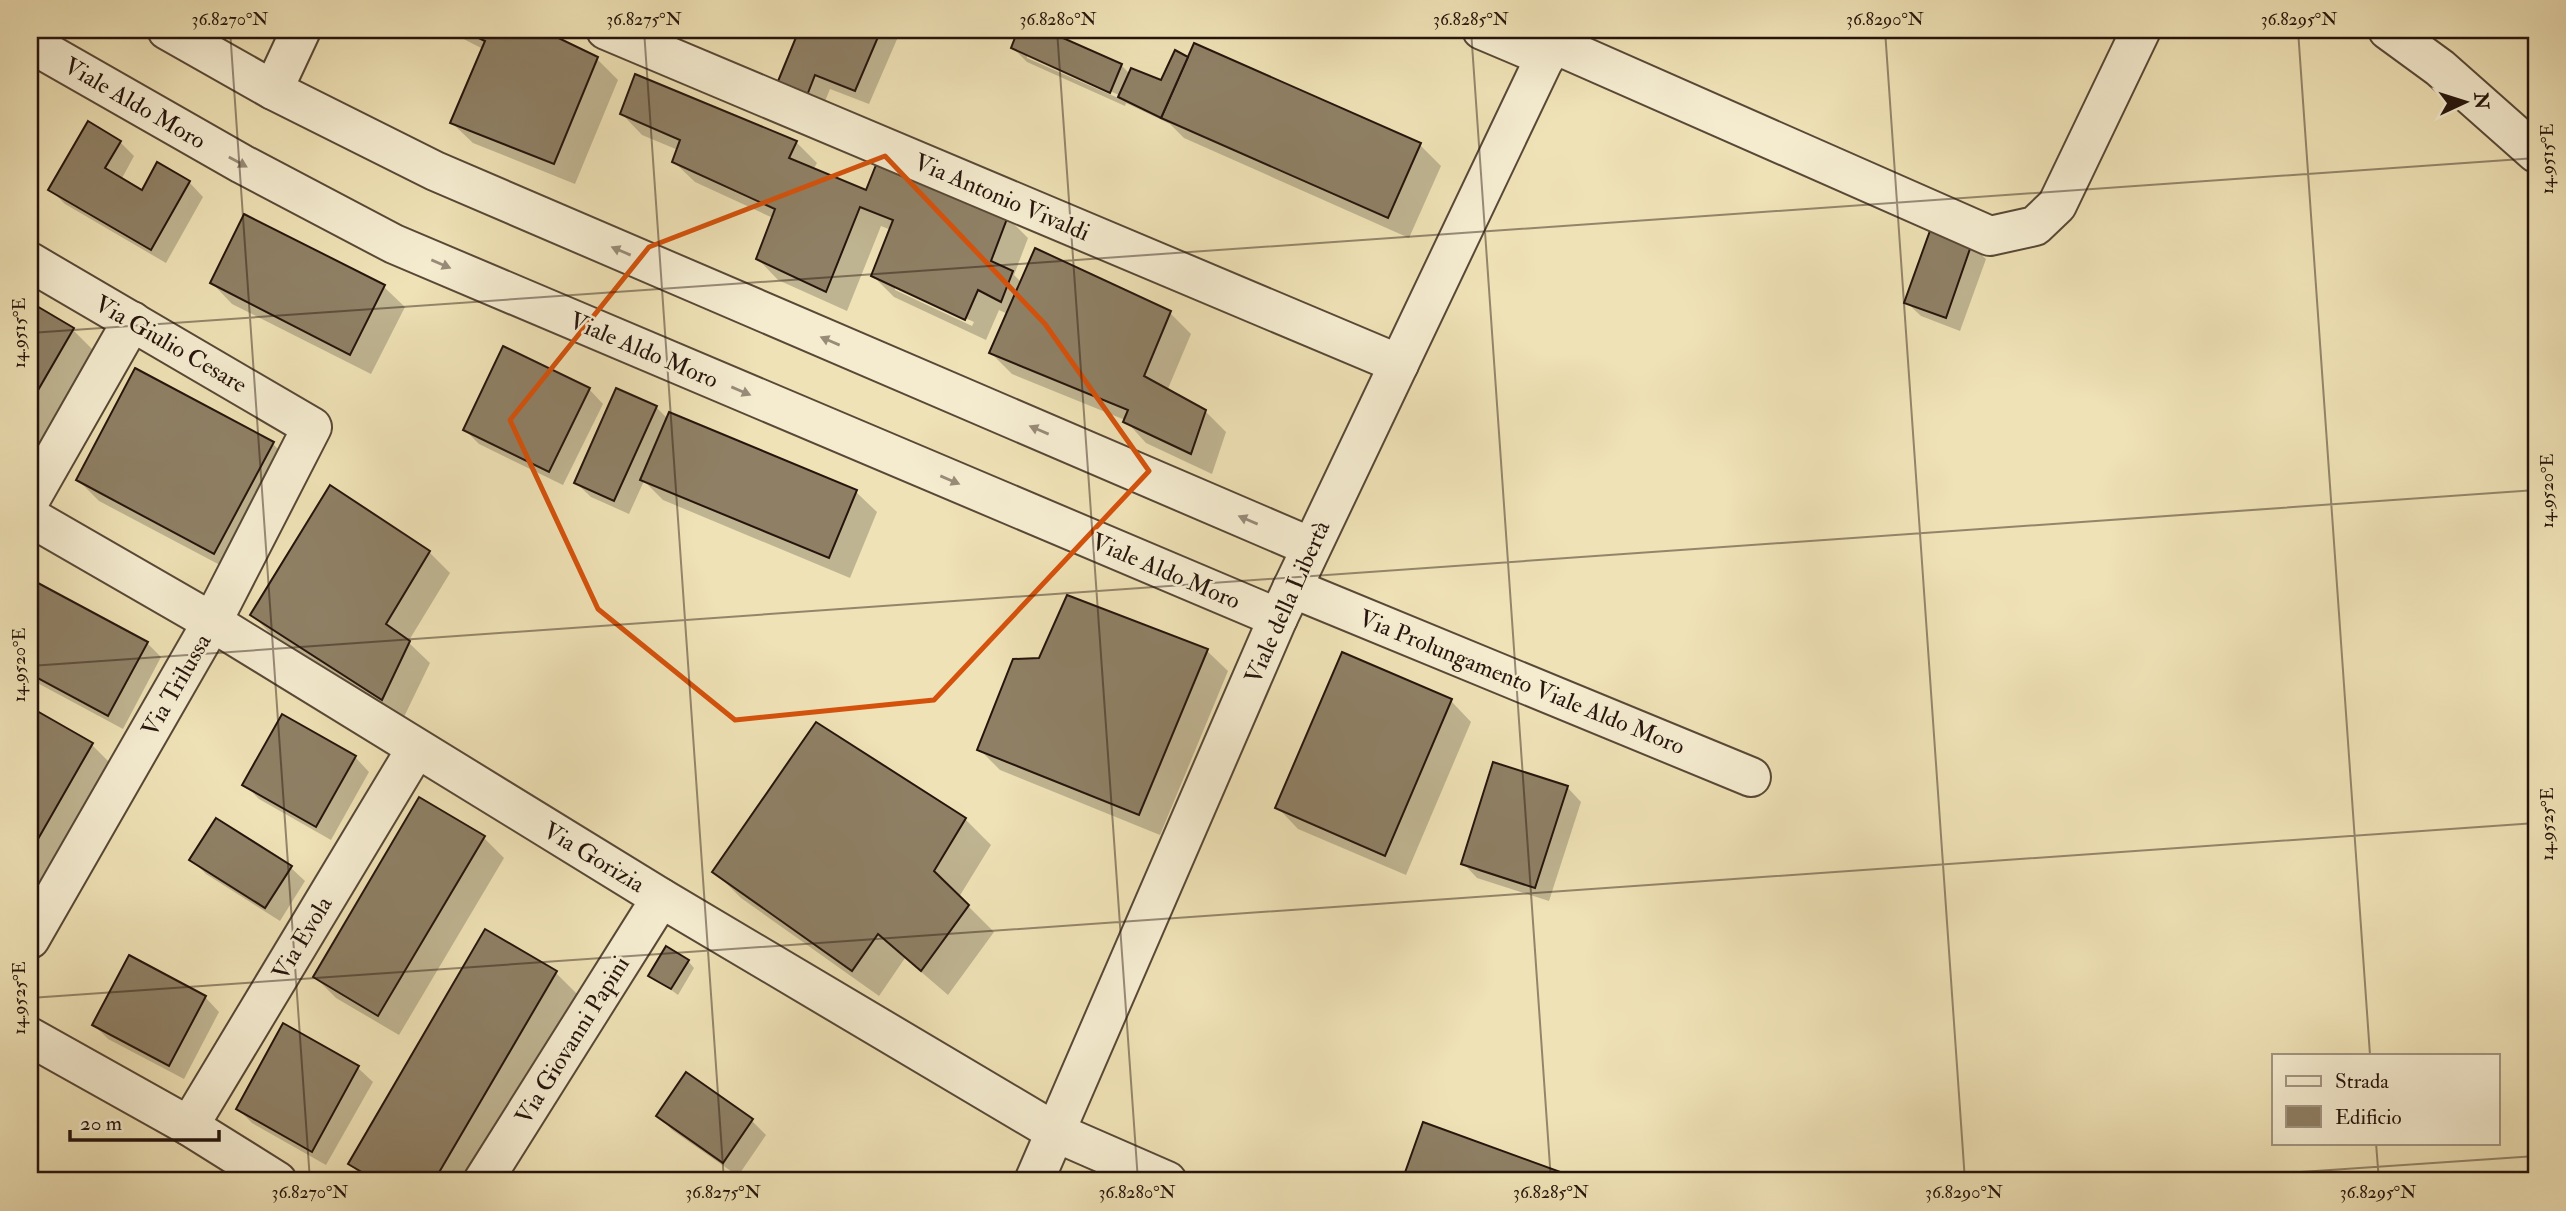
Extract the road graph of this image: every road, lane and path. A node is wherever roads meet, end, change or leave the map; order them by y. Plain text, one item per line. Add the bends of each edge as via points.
1 (167, 30) edge
2 (302, 30) edge
3 (606, 30) edge
4 (1482, 30) edge
5 (2141, 30) edge
6 (2388, 30) edge
7 (30, 43) edge
8 (1552, 43) edge
9 (273, 90) junction
10 (2536, 153) edge
11 (30, 262) edge
12 (132, 321) junction
13 (1399, 364) junction
14 (312, 426) joint
15 (30, 500) edge
16 (30, 517) edge
17 (1311, 547) junction
18 (1285, 603) junction
19 (212, 622) junction
20 (416, 749) junction
21 (1751, 777) dead end
22 (661, 898) junction
23 (30, 939) edge
24 (30, 1037) edge
25 (189, 1126) junction
26 (1057, 1133) junction
27 (277, 1181) edge
28 (483, 1181) edge
29 (1034, 1181) edge
30 (1167, 1181) edge

1 - 9 street
2 - 9 street
3 - 13 street, Via Antonio Vivaldi
4 - 8 street
5 - 8 street via 2057,205 2035,226 1990,236
6 - 10 street via 2440,68
7 -> 18 street, Viale Aldo Moro via 394,244
8 - 13 street, Viale della Libertà
17 -> 9 street via 435,171
11 - 12 street, Via Giulio Cesare
12 - 14 street, Via Giulio Cesare
12 - 15 street
13 - 17 street, Viale della Libertà
14 - 19 street, Via Trilussa
16 - 19 street, Via Gorizia
17 - 18 street, Viale della Libertà
18 - 21 street, Via Prolungamento Viale Aldo Moro
18 - 26 street, Viale della Libertà
19 - 20 street, Via Gorizia
19 - 23 street, Via Trilussa
20 - 22 street, Via Gorizia
20 - 25 street, Via Evola
22 - 26 street, Via Gorizia
22 - 28 street, Via Giovanni Papini
24 - 25 street
25 - 27 street
26 - 29 street, Viale della Libertà
26 - 30 street, Via Gorizia

